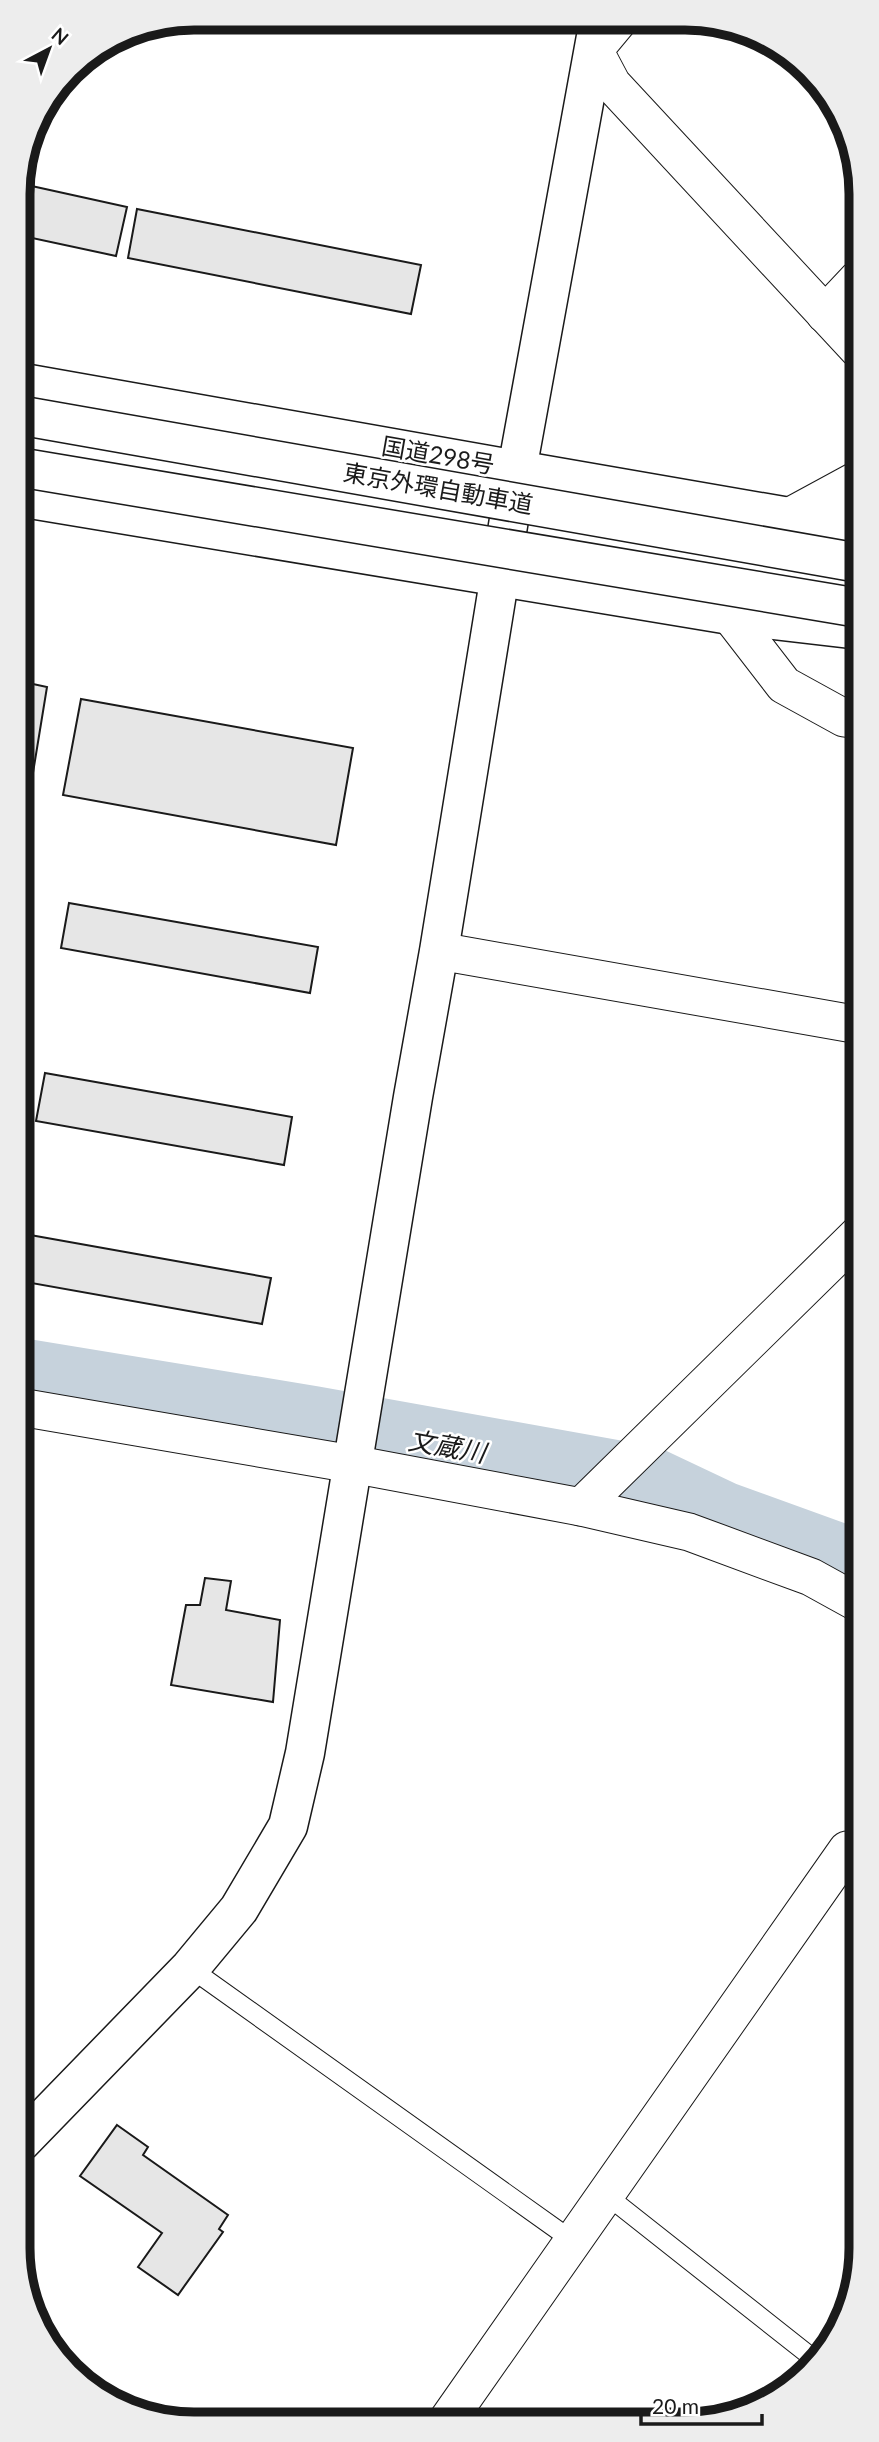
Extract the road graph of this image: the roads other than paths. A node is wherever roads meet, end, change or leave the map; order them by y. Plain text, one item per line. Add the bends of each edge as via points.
1 (596, 35) edge
2 (849, 289) edge
3 (825, 314) junction
4 (849, 339) edge
5 (30, 384) edge
6 (30, 417) edge
7 (30, 469) edge
8 (517, 470) junction
9 (849, 484) edge
10 (30, 499) edge
11 (789, 517) junction
12 (849, 525) edge
13 (849, 561) edge
14 (499, 576) junction
15 (849, 606) edge
16 (730, 615) junction
17 (849, 630) edge
18 (849, 719) edge
19 (439, 951) junction
20 (849, 1023) edge
21 (849, 1244) edge
22 (30, 1409) edge
23 (353, 1457) junction
24 (581, 1507) junction
25 (849, 1598) edge
26 (847, 1850) dead end
27 (190, 1968) junction
28 (30, 2133) edge
29 (605, 2194) junction
30 (573, 2241) junction
31 (809, 2355) edge
32 (453, 2412) edge

1 - 3 street via 612,84
1 - 8 main road
2 - 3 street
3 - 4 street
5 - 8 main road, 国道298号
6 - 13 main road, 東京外環自動車道, bridge
7 - 15 main road, 東京外環自動車道, bridge
8 - 11 main road, 国道298号
8 - 14 main road
9 - 11 street
10 - 14 main road
11 - 12 main road, 国道298号
14 - 16 main road
14 - 19 main road
16 - 17 main road
16 - 18 street via 783,685
19 - 20 street
19 - 23 main road
21 - 24 street
22 - 23 street
23 - 24 street
23 - 27 main road via 305,1753 288,1826 239,1909
24 - 25 street via 689,1531 811,1577
26 - 29 street
27 - 28 main road
27 - 30 lane
29 - 30 street
29 - 31 lane
30 - 32 street

